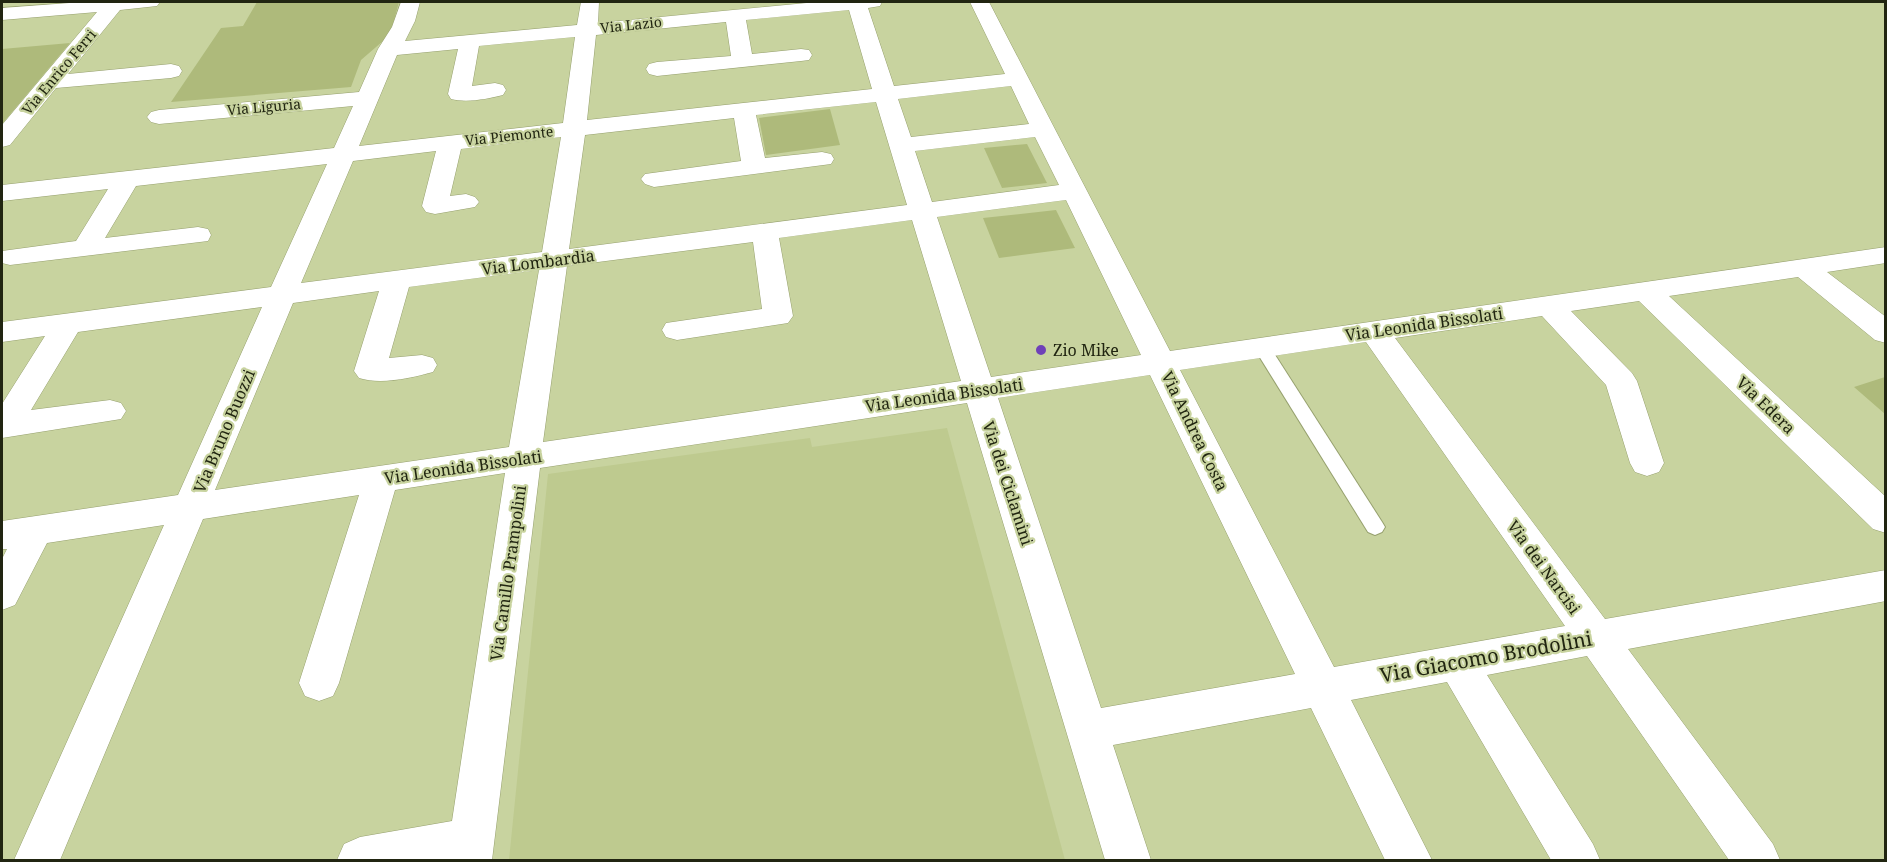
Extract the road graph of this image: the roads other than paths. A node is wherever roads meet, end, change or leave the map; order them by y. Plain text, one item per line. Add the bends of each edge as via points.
1 (150, 2) edge
2 (410, 2) edge
3 (862, 2) edge
4 (980, 2) edge
5 (116, 3) edge
6 (9, 10) edge
7 (735, 15) junction
8 (588, 16) edge
9 (470, 41) junction
10 (389, 49) junction
11 (801, 55) dead end
12 (743, 61) junction
13 (657, 69) dead end
14 (171, 71) dead end
15 (1017, 79) junction
16 (52, 82) junction
17 (495, 90) dead end
18 (885, 93) junction
19 (368, 98) junction
20 (744, 110) junction
21 (159, 117) dead end
22 (574, 129) junction
23 (1044, 129) junction
24 (2, 140) edge
25 (450, 143) junction
26 (901, 145) junction
27 (343, 155) junction
28 (822, 159) dead end
29 (754, 168) junction
30 (127, 179) junction
31 (654, 179) dead end
32 (1075, 191) junction
33 (2, 193) edge
34 (466, 202) dead end
35 (923, 211) junction
36 (765, 232) junction
37 (198, 235) dead end
38 (85, 248) junction
39 (1886, 255) edge
40 (10, 257) dead end
41 (554, 260) junction
42 (1803, 267) junction
43 (397, 280) junction
44 (1646, 291) junction
45 (282, 296) junction
46 (1548, 305) junction
47 (68, 323) junction
48 (677, 330) dead end
49 (1374, 331) junction
50 (2, 332) edge
51 (1886, 333) edge
52 (1262, 348) junction
53 (1161, 363) junction
54 (422, 365) dead end
55 (979, 390) junction
56 (111, 411) dead end
57 (4, 426) edge
58 (524, 458) junction
59 (1647, 463) dead end
60 (381, 479) junction
61 (190, 507) junction
62 (1886, 519) edge
63 (1375, 527) dead end
64 (19, 533) edge
65 (1886, 585) edge
66 (2, 594) edge
67 (1595, 637) junction
68 (1457, 663) junction
69 (319, 683) dead end
70 (1321, 688) junction
71 (1087, 730) junction
72 (471, 850) edge
73 (37, 861) edge
74 (360, 861) edge
75 (1128, 861) edge
76 (1409, 861) edge
77 (1577, 861) edge
78 (1756, 861) edge

1 - 5 street
2 - 10 street, Via Bruno Buozzi via 398,37
3 - 7 street, Via Lazio
3 - 18 street, Via dei Ciclamini
4 - 15 street, Via Andrea Costa
5 - 6 street
5 - 16 street, Via Enrico Ferri
7 - 8 street, Via Lazio
7 - 12 street
8 - 9 street, Via Lazio
8 - 22 street, Via Camillo Prampolini
9 - 10 street, Via Lazio
9 - 17 street via 459,94
10 - 19 street, Via Bruno Buozzi
11 - 12 street
12 - 13 street
14 - 16 street
15 - 18 street, Via Piemonte
15 - 23 street, Via Andrea Costa
16 - 24 street, Via Enrico Ferri
18 - 20 street, Via Piemonte
18 - 26 street, Via dei Ciclamini
19 - 21 street, Via Liguria
19 - 27 street, Via Bruno Buozzi
20 - 22 street, Via Piemonte
20 - 29 street
22 - 25 street, Via Piemonte
22 - 41 street, Via Camillo Prampolini
23 - 26 street
23 - 32 street, Via Andrea Costa
25 - 27 street, Via Piemonte
25 - 34 street via 435,206
26 - 35 street, Via dei Ciclamini
27 - 30 street, Via Piemonte
27 - 45 street, Via Bruno Buozzi
28 - 29 street
29 - 31 street
30 - 33 street, Via Piemonte
30 - 38 street
32 - 35 street, Via Lombardia
32 - 53 street, Via Andrea Costa
35 - 36 street, Via Lombardia
35 - 55 street, Via dei Ciclamini
36 - 41 street, Via Lombardia
36 - 48 street via 778,316
37 - 38 street
38 - 40 street
39 - 42 street, Via Leonida Bissolati
41 - 43 street, Via Lombardia
41 - 58 street, Via Camillo Prampolini
42 - 44 street, Via Leonida Bissolati
42 - 51 street
43 - 45 street, Via Lombardia
43 - 54 street via 370,371
44 - 46 street, Via Leonida Bissolati
44 - 62 street, Via Edera
45 - 47 street, Via Lombardia
45 - 61 street, Via Bruno Buozzi
46 - 49 street, Via Leonida Bissolati
46 - 59 street via 1621,381
47 - 50 street, Via Lombardia
47 - 57 street
49 - 52 street, Via Leonida Bissolati
49 - 67 street, Via dei Narcisi
52 - 53 street, Via Leonida Bissolati
52 - 63 lane
53 - 55 street, Via Leonida Bissolati
53 - 70 street, Via Andrea Costa
55 - 58 street, Via Leonida Bissolati
55 - 71 street, Via dei Ciclamini
56 - 57 street
58 - 60 street, Via Leonida Bissolati
58 - 72 street, Via Camillo Prampolini
60 - 61 street, Via Leonida Bissolati
60 - 69 street
61 - 64 street, Via Leonida Bissolati
61 - 73 street, Via Bruno Buozzi
64 - 66 street
65 - 67 street, Via Giacomo Brodolini
67 - 68 street, Via Giacomo Brodolini
67 - 78 street, Via dei Narcisi
68 - 70 street, Via Giacomo Brodolini
68 - 77 street
70 - 71 street, Via Giacomo Brodolini
70 - 76 street, Via Andrea Costa
71 - 75 street, Via dei Ciclamini
72 - 74 street

